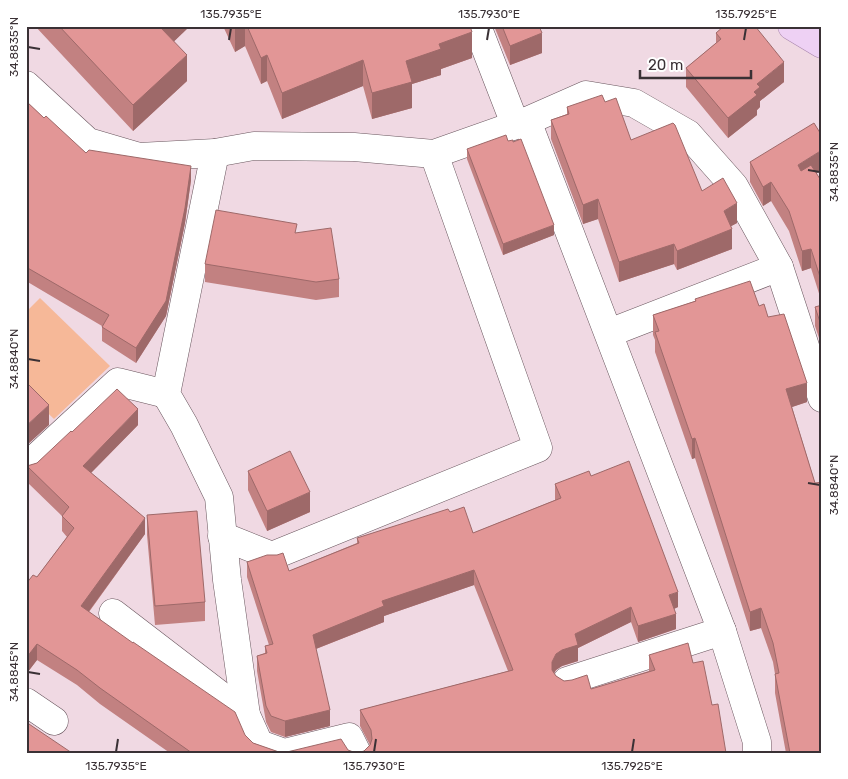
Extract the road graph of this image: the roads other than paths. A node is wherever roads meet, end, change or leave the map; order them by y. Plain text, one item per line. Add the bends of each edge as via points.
1 (477, 26) edge
2 (792, 26) edge
3 (822, 44) edge
4 (26, 85) edge
5 (521, 123) junction
6 (215, 153) junction
7 (434, 154) junction
8 (779, 267) junction
9 (609, 333) junction
10 (166, 394) junction
11 (822, 398) edge
12 (26, 467) edge
13 (222, 536) junction
14 (113, 613) dead end
15 (722, 631) junction
16 (567, 680) edge
17 (26, 702) edge
18 (246, 715) junction
19 (54, 720) dead end
20 (356, 753) edge
21 (757, 753) edge

1 - 5 street
2 - 3 main road
4 - 6 street via 88,142 138,157
5 - 7 street
5 - 8 street via 586,95 634,104 688,134 734,186
5 - 9 street
6 - 7 street via 254,146 354,147
6 - 10 street
7 - 13 street via 538,448 272,556
8 - 9 street
8 - 11 street
9 - 15 street
10 - 12 street via 118,382
10 - 13 street via 219,497
13 - 18 street
14 - 18 street
15 - 16 street
15 - 21 street via 757,742
17 - 19 street
18 - 20 street via 259,744 284,753 349,737

